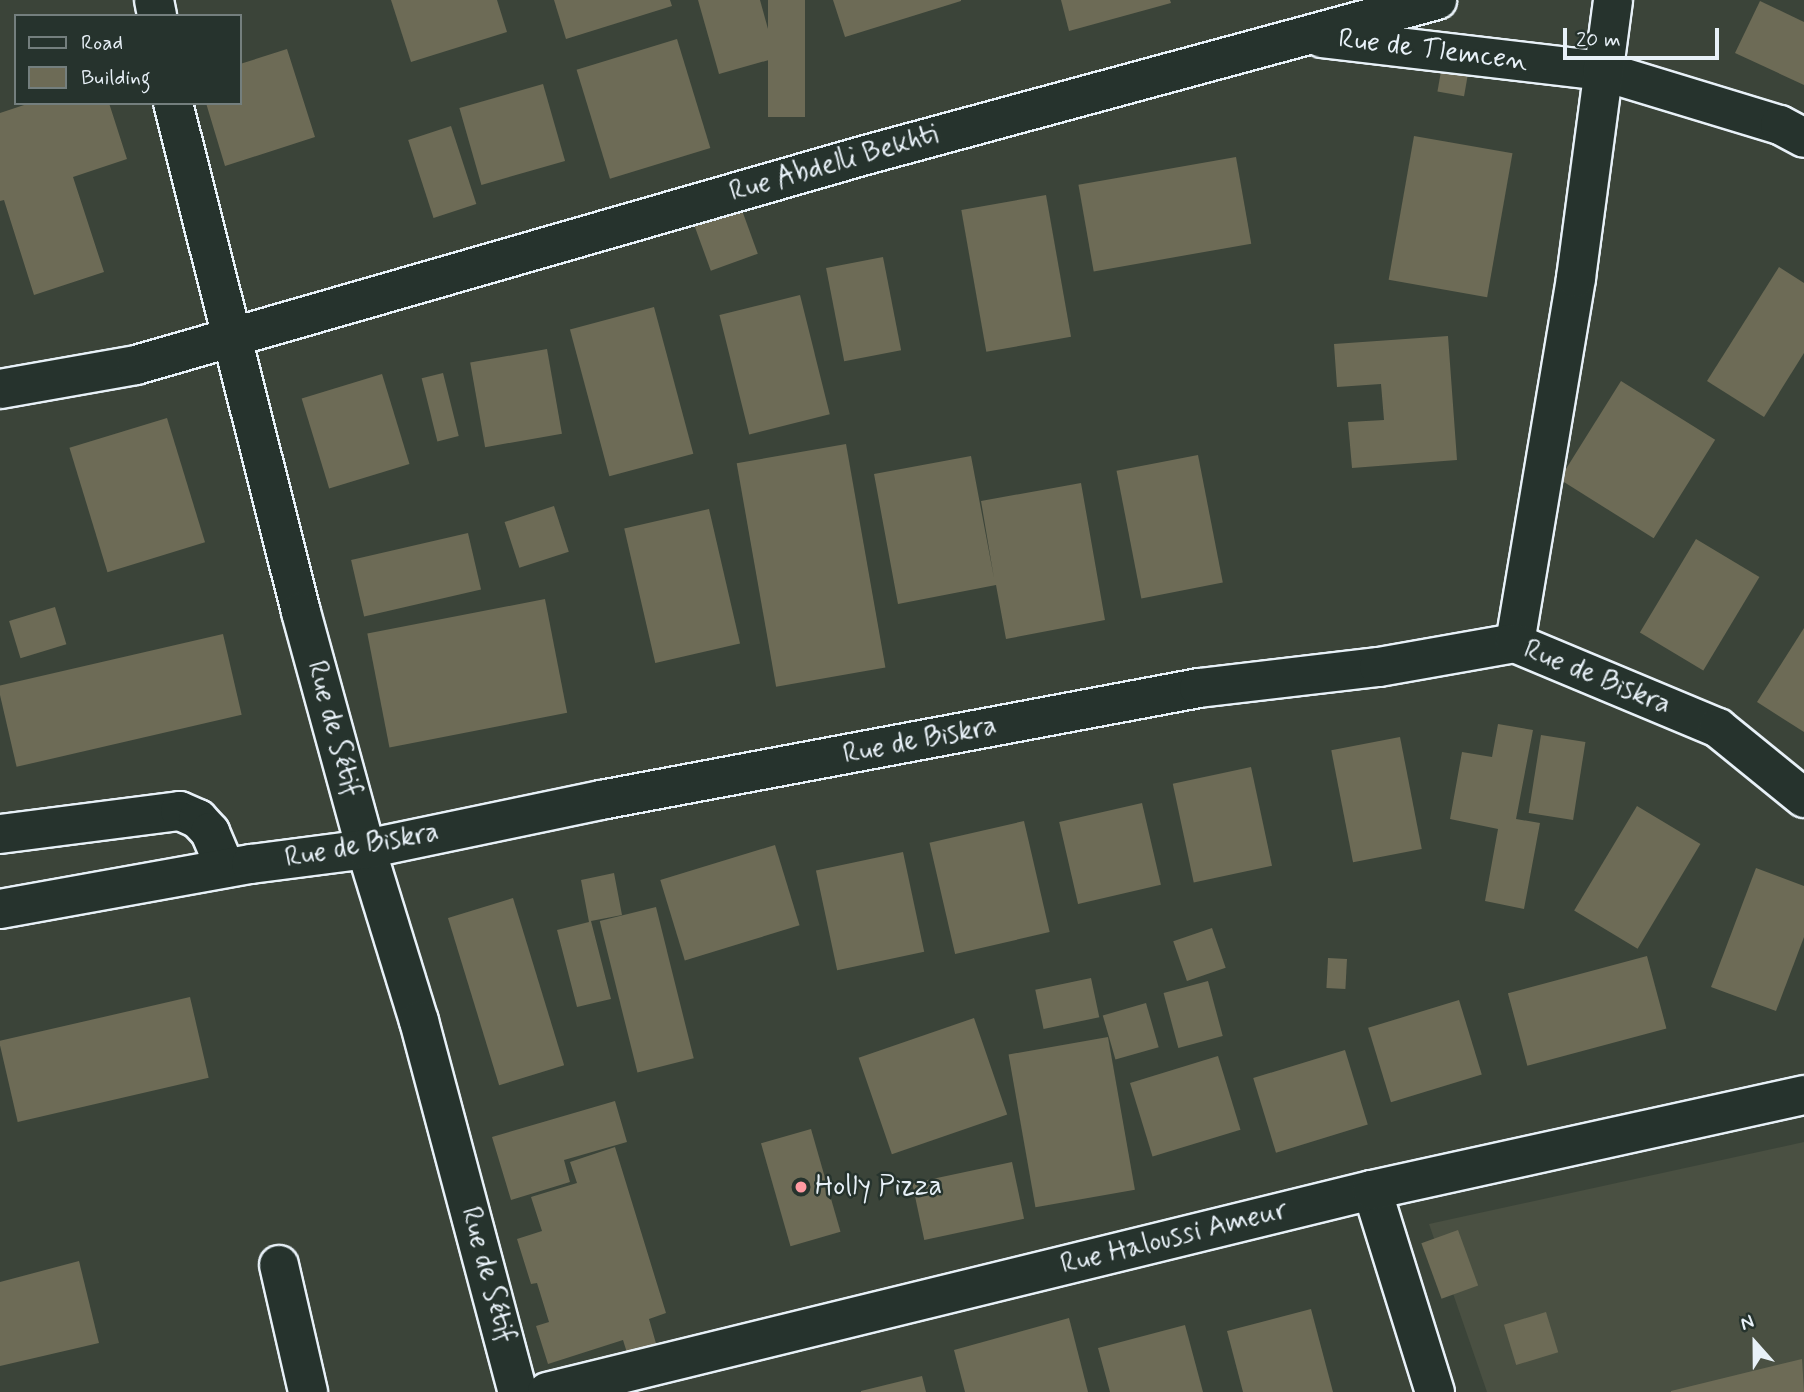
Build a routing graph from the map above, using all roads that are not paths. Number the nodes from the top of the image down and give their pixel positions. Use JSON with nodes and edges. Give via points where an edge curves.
{"nodes":[{"id":1,"x":1437,"y":0,"type":"edge"},
{"id":2,"x":1612,"y":0,"type":"edge"},
{"id":3,"x":1302,"y":36,"type":"junction"},
{"id":4,"x":1602,"y":71,"type":"junction"},
{"id":5,"x":174,"y":105,"type":"edge"},
{"id":6,"x":1804,"y":138,"type":"edge"},
{"id":7,"x":233,"y":335,"type":"junction"},
{"id":8,"x":0,"y":389,"type":"edge"},
{"id":9,"x":1515,"y":643,"type":"junction"},
{"id":10,"x":1804,"y":798,"type":"edge"},
{"id":11,"x":0,"y":834,"type":"edge"},
{"id":12,"x":366,"y":849,"type":"junction"},
{"id":13,"x":225,"y":868,"type":"junction"},
{"id":14,"x":0,"y":909,"type":"edge"},
{"id":15,"x":1804,"y":1096,"type":"edge"},
{"id":16,"x":1372,"y":1190,"type":"junction"},
{"id":17,"x":279,"y":1265,"type":"dead end"},
{"id":18,"x":308,"y":1392,"type":"edge"},
{"id":19,"x":518,"y":1392,"type":"edge"},
{"id":20,"x":547,"y":1392,"type":"edge"},
{"id":21,"x":1435,"y":1392,"type":"edge"}],
"edges":[{"from":1,"to":3,"type":"street","name":"Rue Abdelli Bekhti"},
{"from":2,"to":4,"type":"street"},
{"from":3,"to":4,"type":"street","name":"Rue de Tlemcen"},
{"from":3,"to":7,"type":"street","name":"Rue Abdelli Bekhti"},
{"from":4,"to":6,"type":"street","name":"Rue de Tlemcen","via":[[1780,125]]},
{"from":4,"to":9,"type":"street","via":[[1576,278]]},
{"from":5,"to":7,"type":"street","name":"Rue de Sétif"},
{"from":7,"to":8,"type":"street","name":"Rue Abdelli Bekhti","via":[[136,365]]},
{"from":7,"to":12,"type":"street","name":"Rue de Sétif","via":[[301,612]]},
{"from":9,"to":10,"type":"street","name":"Rue de Biskra","via":[[1718,728]]},
{"from":9,"to":12,"type":"street","name":"Rue de Biskra","via":[[1379,667],[1199,688],[601,800]]},
{"from":11,"to":13,"type":"street","via":[[180,811],[198,818],[210,832]]},
{"from":12,"to":13,"type":"street","name":"Rue de Biskra"},
{"from":12,"to":19,"type":"street","name":"Rue de Sétif","via":[[419,1021]]},
{"from":13,"to":14,"type":"street","name":"Rue de Biskra"},
{"from":15,"to":16,"type":"street","name":"Rue Haloussi Ameur"},
{"from":16,"to":20,"type":"street","name":"Rue Haloussi Ameur"},
{"from":16,"to":21,"type":"street"},
{"from":17,"to":18,"type":"street"}]}
